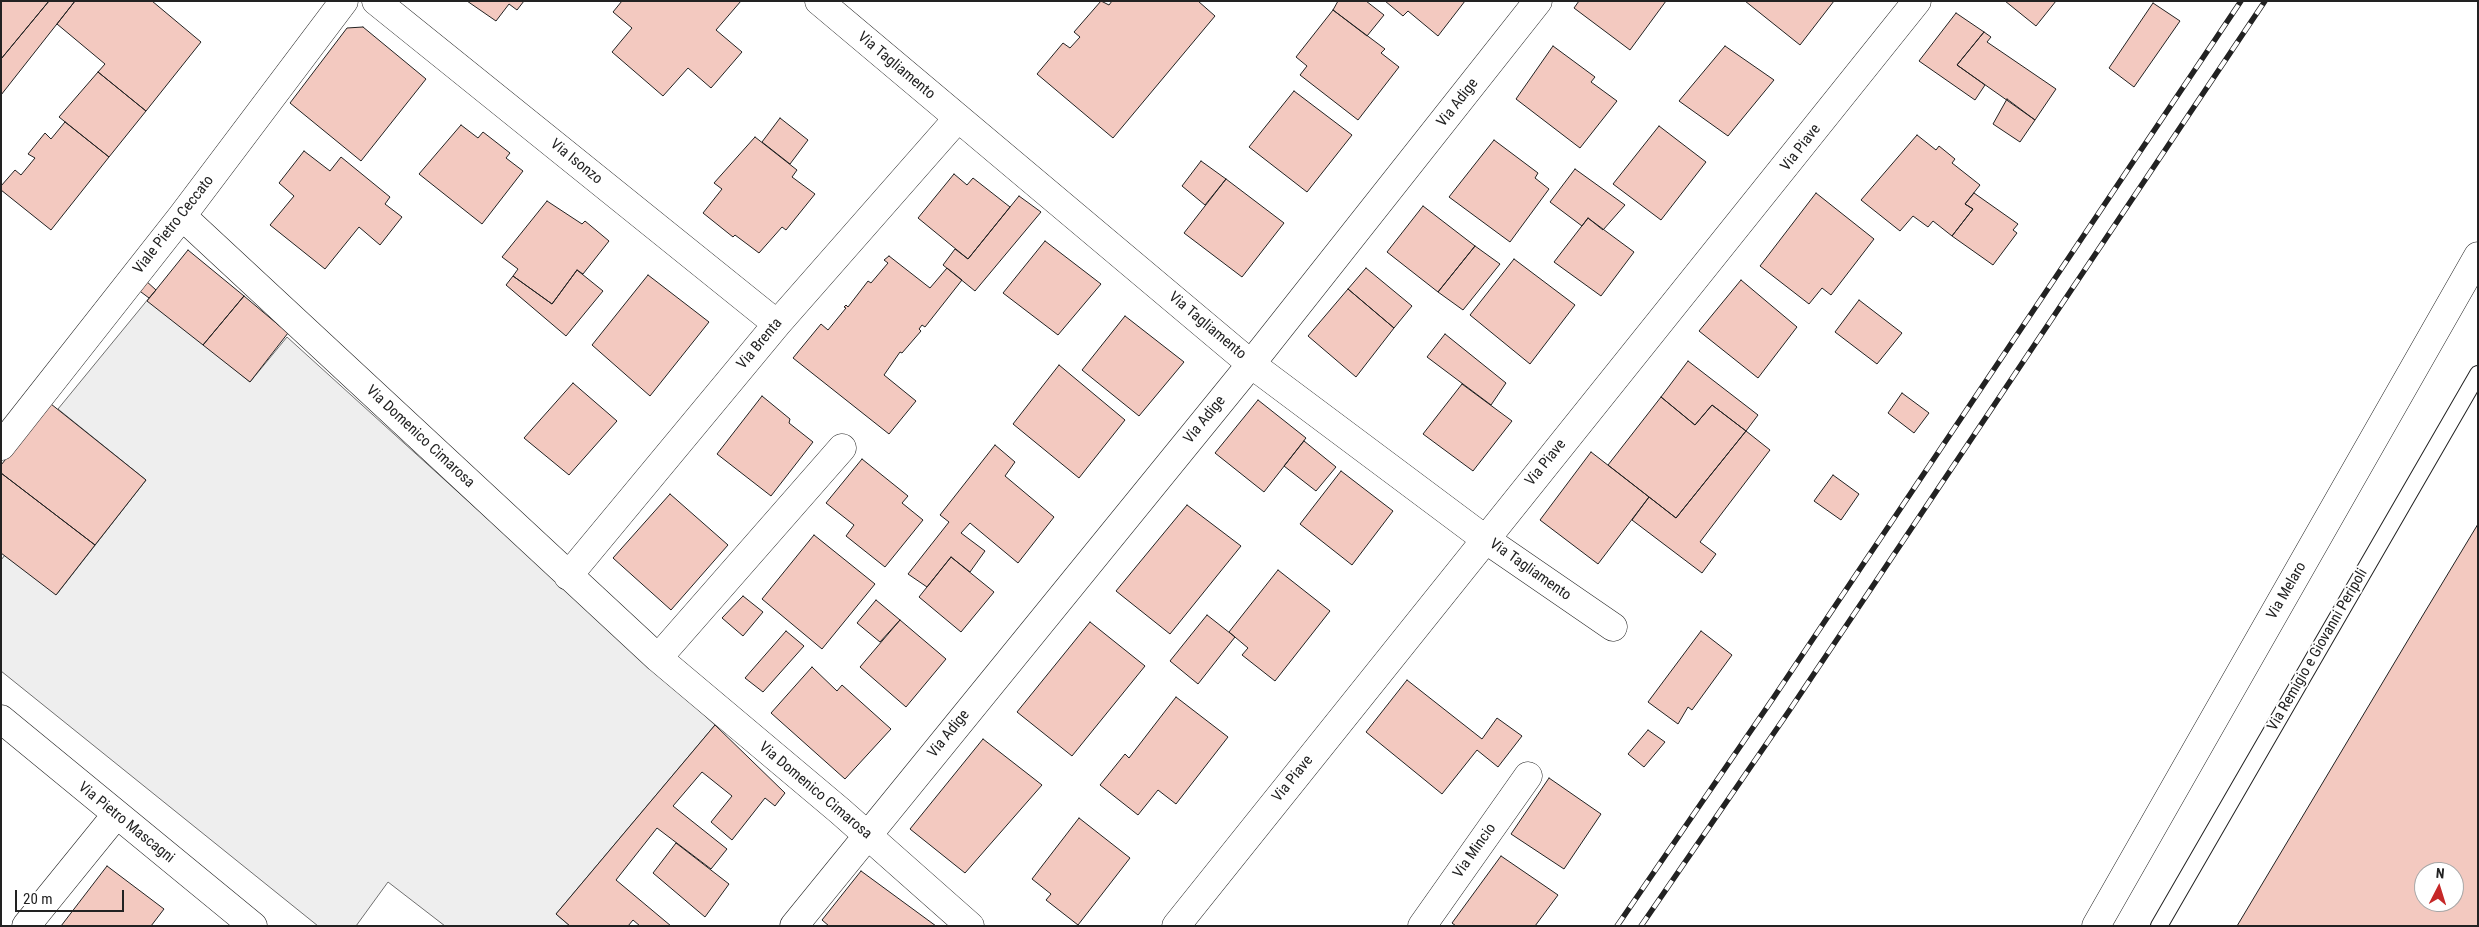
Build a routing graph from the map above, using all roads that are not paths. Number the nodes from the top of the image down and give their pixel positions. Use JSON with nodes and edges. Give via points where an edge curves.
{"nodes":[{"id":1,"x":344,"y":1,"type":"edge"},
{"id":2,"x":376,"y":1,"type":"edge"},
{"id":3,"x":819,"y":1,"type":"edge"},
{"id":4,"x":1538,"y":1,"type":"edge"},
{"id":5,"x":1917,"y":1,"type":"edge"},
{"id":6,"x":958,"y":118,"type":"junction"},
{"id":7,"x":182,"y":216,"type":"junction"},
{"id":8,"x":2478,"y":256,"type":"edge"},
{"id":9,"x":777,"y":324,"type":"junction"},
{"id":10,"x":1251,"y":364,"type":"junction"},
{"id":11,"x":2478,"y":374,"type":"edge"},
{"id":12,"x":1,"y":446,"type":"edge"},
{"id":13,"x":842,"y":448,"type":"dead end"},
{"id":14,"x":1485,"y":539,"type":"junction"},
{"id":15,"x":568,"y":576,"type":"junction"},
{"id":16,"x":1613,"y":628,"type":"dead end"},
{"id":17,"x":658,"y":658,"type":"junction"},
{"id":18,"x":1,"y":719,"type":"edge"},
{"id":19,"x":1528,"y":776,"type":"dead end"},
{"id":20,"x":116,"y":815,"type":"junction"},
{"id":21,"x":867,"y":834,"type":"junction"},
{"id":22,"x":26,"y":926,"type":"edge"},
{"id":23,"x":253,"y":926,"type":"edge"},
{"id":24,"x":794,"y":926,"type":"edge"},
{"id":25,"x":970,"y":926,"type":"edge"},
{"id":26,"x":1176,"y":926,"type":"edge"},
{"id":27,"x":1422,"y":926,"type":"edge"},
{"id":28,"x":2096,"y":926,"type":"edge"},
{"id":29,"x":2159,"y":926,"type":"edge"}],
"edges":[{"from":1,"to":7,"type":"street","name":"Viale Pietro Ceccato"},
{"from":2,"to":9,"type":"street","name":"Via Isonzo"},
{"from":3,"to":6,"type":"street","name":"Via Tagliamento"},
{"from":4,"to":10,"type":"street","name":"Via Adige"},
{"from":5,"to":14,"type":"street","name":"Via Piave"},
{"from":6,"to":9,"type":"street","name":"Via Brenta"},
{"from":6,"to":10,"type":"street","name":"Via Tagliamento"},
{"from":7,"to":12,"type":"street","name":"Viale Pietro Ceccato"},
{"from":7,"to":15,"type":"street","name":"Via Domenico Cimarosa"},
{"from":8,"to":28,"type":"street","name":"Via Melaro"},
{"from":9,"to":15,"type":"street","name":"Via Brenta"},
{"from":10,"to":14,"type":"street","name":"Via Tagliamento"},
{"from":10,"to":21,"type":"street","name":"Via Adige"},
{"from":11,"to":29,"type":"lane","name":"Via Remigio e Giovanni Peripoli"},
{"from":13,"to":17,"type":"street"},
{"from":14,"to":16,"type":"street","name":"Via Tagliamento"},
{"from":14,"to":26,"type":"street","name":"Via Piave"},
{"from":15,"to":17,"type":"street","name":"Via Domenico Cimarosa"},
{"from":17,"to":21,"type":"street","name":"Via Domenico Cimarosa"},
{"from":18,"to":20,"type":"street","name":"Via Pietro Mascagni"},
{"from":19,"to":27,"type":"street","name":"Via Mincio"},
{"from":20,"to":22,"type":"street"},
{"from":20,"to":23,"type":"street","name":"Via Pietro Mascagni"},
{"from":21,"to":24,"type":"street","name":"Via Adige"},
{"from":21,"to":25,"type":"street","name":"Via Domenico Cimarosa"}]}
